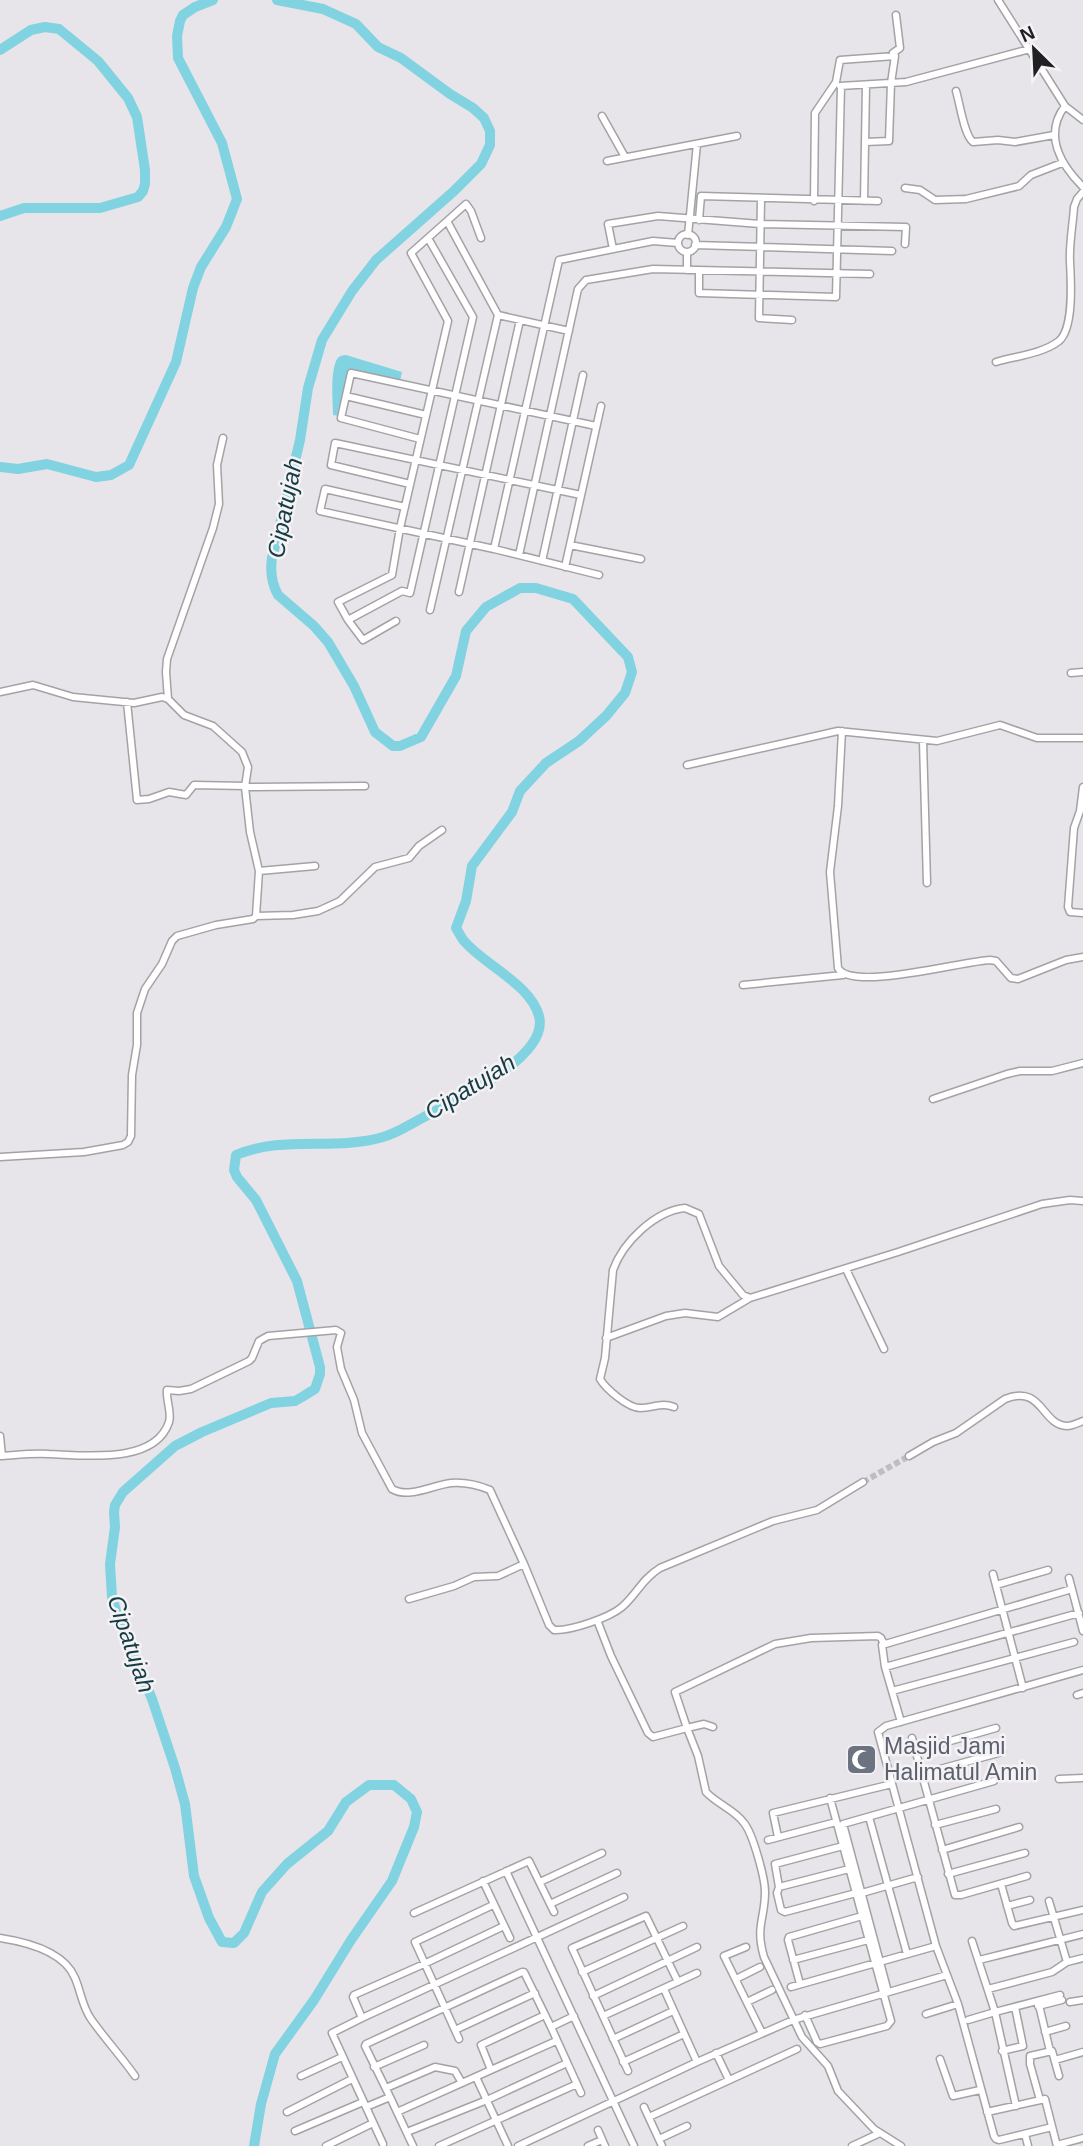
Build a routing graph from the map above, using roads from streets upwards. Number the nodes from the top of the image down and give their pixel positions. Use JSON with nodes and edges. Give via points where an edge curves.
{"nodes":[{"id":1,"x":998,"y":0,"type":"edge"},
{"id":2,"x":895,"y":15,"type":"dead end"},
{"id":3,"x":1030,"y":49,"type":"junction"},
{"id":4,"x":895,"y":56,"type":"junction"},
{"id":5,"x":891,"y":83,"type":"junction"},
{"id":6,"x":866,"y":85,"type":"junction"},
{"id":7,"x":837,"y":86,"type":"junction"},
{"id":8,"x":956,"y":91,"type":"dead end"},
{"id":9,"x":1065,"y":106,"type":"junction"},
{"id":10,"x":603,"y":116,"type":"dead end"},
{"id":11,"x":1083,"y":120,"type":"edge"},
{"id":12,"x":1054,"y":135,"type":"junction"},
{"id":13,"x":737,"y":136,"type":"dead end"},
{"id":14,"x":864,"y":142,"type":"junction"},
{"id":15,"x":697,"y":144,"type":"junction"},
{"id":16,"x":625,"y":158,"type":"junction"},
{"id":17,"x":607,"y":161,"type":"dead end"},
{"id":18,"x":1062,"y":163,"type":"junction"},
{"id":19,"x":1083,"y":187,"type":"edge"},
{"id":20,"x":905,"y":188,"type":"dead end"},
{"id":21,"x":1083,"y":192,"type":"edge"},
{"id":22,"x":761,"y":198,"type":"junction"},
{"id":23,"x":814,"y":201,"type":"junction"},
{"id":24,"x":838,"y":201,"type":"junction"},
{"id":25,"x":864,"y":201,"type":"junction"},
{"id":26,"x":878,"y":201,"type":"dead end"},
{"id":27,"x":689,"y":219,"type":"junction"},
{"id":28,"x":699,"y":220,"type":"junction"},
{"id":29,"x":447,"y":222,"type":"junction"},
{"id":30,"x":760,"y":224,"type":"junction"},
{"id":31,"x":838,"y":226,"type":"junction"},
{"id":32,"x":688,"y":235,"type":"junction"},
{"id":33,"x":428,"y":238,"type":"junction"},
{"id":34,"x":481,"y":238,"type":"dead end"},
{"id":35,"x":678,"y":243,"type":"junction"},
{"id":36,"x":905,"y":244,"type":"dead end"},
{"id":37,"x":695,"y":245,"type":"junction"},
{"id":38,"x":759,"y":246,"type":"junction"},
{"id":39,"x":613,"y":249,"type":"junction"},
{"id":40,"x":837,"y":250,"type":"junction"},
{"id":41,"x":892,"y":251,"type":"dead end"},
{"id":42,"x":687,"y":252,"type":"junction"},
{"id":43,"x":687,"y":271,"type":"junction"},
{"id":44,"x":699,"y":271,"type":"junction"},
{"id":45,"x":760,"y":271,"type":"junction"},
{"id":46,"x":836,"y":273,"type":"junction"},
{"id":47,"x":870,"y":274,"type":"dead end"},
{"id":48,"x":759,"y":295,"type":"junction"},
{"id":49,"x":498,"y":315,"type":"junction"},
{"id":50,"x":520,"y":320,"type":"junction"},
{"id":51,"x":792,"y":320,"type":"dead end"},
{"id":52,"x":545,"y":325,"type":"junction"},
{"id":53,"x":569,"y":331,"type":"junction"},
{"id":54,"x":996,"y":362,"type":"dead end"},
{"id":55,"x":583,"y":375,"type":"dead end"},
{"id":56,"x":431,"y":391,"type":"junction"},
{"id":57,"x":346,"y":396,"type":"junction"},
{"id":58,"x":455,"y":396,"type":"junction"},
{"id":59,"x":479,"y":401,"type":"junction"},
{"id":60,"x":501,"y":406,"type":"junction"},
{"id":61,"x":601,"y":406,"type":"dead end"},
{"id":62,"x":525,"y":411,"type":"junction"},
{"id":63,"x":426,"y":415,"type":"junction"},
{"id":64,"x":549,"y":416,"type":"junction"},
{"id":65,"x":573,"y":421,"type":"junction"},
{"id":66,"x":596,"y":426,"type":"junction"},
{"id":67,"x":223,"y":438,"type":"dead end"},
{"id":68,"x":420,"y":439,"type":"junction"},
{"id":69,"x":415,"y":461,"type":"junction"},
{"id":70,"x":439,"y":466,"type":"junction"},
{"id":71,"x":463,"y":470,"type":"junction"},
{"id":72,"x":486,"y":475,"type":"junction"},
{"id":73,"x":510,"y":480,"type":"junction"},
{"id":74,"x":410,"y":484,"type":"junction"},
{"id":75,"x":534,"y":484,"type":"junction"},
{"id":76,"x":558,"y":490,"type":"junction"},
{"id":77,"x":581,"y":495,"type":"junction"},
{"id":78,"x":405,"y":507,"type":"junction"},
{"id":79,"x":400,"y":528,"type":"junction"},
{"id":80,"x":424,"y":534,"type":"junction"},
{"id":81,"x":447,"y":539,"type":"junction"},
{"id":82,"x":470,"y":544,"type":"junction"},
{"id":83,"x":570,"y":545,"type":"junction"},
{"id":84,"x":494,"y":549,"type":"junction"},
{"id":85,"x":519,"y":555,"type":"junction"},
{"id":86,"x":641,"y":559,"type":"dead end"},
{"id":87,"x":541,"y":561,"type":"junction"},
{"id":88,"x":565,"y":567,"type":"junction"},
{"id":89,"x":599,"y":575,"type":"dead end"},
{"id":90,"x":459,"y":592,"type":"dead end"},
{"id":91,"x":430,"y":610,"type":"dead end"},
{"id":92,"x":348,"y":621,"type":"junction"},
{"id":93,"x":396,"y":621,"type":"dead end"},
{"id":94,"x":1083,"y":672,"type":"edge"},
{"id":95,"x":1071,"y":673,"type":"dead end"},
{"id":96,"x":0,"y":692,"type":"edge"},
{"id":97,"x":169,"y":699,"type":"junction"},
{"id":98,"x":127,"y":702,"type":"junction"},
{"id":99,"x":842,"y":731,"type":"junction"},
{"id":100,"x":1083,"y":738,"type":"edge"},
{"id":101,"x":923,"y":741,"type":"junction"},
{"id":102,"x":687,"y":765,"type":"dead end"},
{"id":103,"x":245,"y":786,"type":"junction"},
{"id":104,"x":365,"y":786,"type":"dead end"},
{"id":105,"x":1083,"y":787,"type":"edge"},
{"id":106,"x":442,"y":830,"type":"dead end"},
{"id":107,"x":315,"y":866,"type":"dead end"},
{"id":108,"x":259,"y":871,"type":"junction"},
{"id":109,"x":927,"y":883,"type":"dead end"},
{"id":110,"x":1083,"y":913,"type":"edge"},
{"id":111,"x":256,"y":916,"type":"junction"},
{"id":112,"x":1083,"y":957,"type":"edge"},
{"id":113,"x":844,"y":975,"type":"junction"},
{"id":114,"x":743,"y":985,"type":"dead end"},
{"id":115,"x":1083,"y":1063,"type":"edge"},
{"id":116,"x":933,"y":1099,"type":"dead end"},
{"id":117,"x":0,"y":1157,"type":"edge"},
{"id":118,"x":1083,"y":1201,"type":"edge"},
{"id":119,"x":846,"y":1269,"type":"junction"},
{"id":120,"x":750,"y":1298,"type":"junction"},
{"id":121,"x":606,"y":1338,"type":"junction"},
{"id":122,"x":884,"y":1349,"type":"dead end"},
{"id":123,"x":674,"y":1408,"type":"dead end"},
{"id":124,"x":1083,"y":1421,"type":"edge"},
{"id":125,"x":0,"y":1436,"type":"edge"},
{"id":126,"x":1,"y":1456,"type":"edge"},
{"id":127,"x":909,"y":1456,"type":"tunnel mouth"},
{"id":128,"x":863,"y":1482,"type":"tunnel mouth"},
{"id":129,"x":524,"y":1564,"type":"junction"},
{"id":130,"x":1048,"y":1570,"type":"dead end"},
{"id":131,"x":993,"y":1574,"type":"dead end"},
{"id":132,"x":1069,"y":1578,"type":"dead end"},
{"id":133,"x":996,"y":1585,"type":"junction"},
{"id":134,"x":1072,"y":1589,"type":"junction"},
{"id":135,"x":1079,"y":1599,"type":"edge"},
{"id":136,"x":409,"y":1600,"type":"dead end"},
{"id":137,"x":1002,"y":1609,"type":"junction"},
{"id":138,"x":1079,"y":1613,"type":"junction"},
{"id":139,"x":597,"y":1620,"type":"junction"},
{"id":140,"x":1083,"y":1628,"type":"edge"},
{"id":141,"x":1008,"y":1633,"type":"junction"},
{"id":142,"x":1074,"y":1642,"type":"dead end"},
{"id":143,"x":884,"y":1644,"type":"junction"},
{"id":144,"x":1015,"y":1658,"type":"junction"},
{"id":145,"x":885,"y":1667,"type":"junction"},
{"id":146,"x":1083,"y":1670,"type":"edge"},
{"id":147,"x":1023,"y":1688,"type":"junction"},
{"id":148,"x":892,"y":1692,"type":"junction"},
{"id":149,"x":901,"y":1721,"type":"junction"},
{"id":150,"x":713,"y":1727,"type":"dead end"},
{"id":151,"x":687,"y":1728,"type":"junction"},
{"id":152,"x":996,"y":1728,"type":"dead end"},
{"id":153,"x":912,"y":1738,"type":"dead end"},
{"id":154,"x":915,"y":1751,"type":"junction"},
{"id":155,"x":1002,"y":1752,"type":"dead end"},
{"id":156,"x":922,"y":1774,"type":"junction"},
{"id":157,"x":1083,"y":1778,"type":"edge"},
{"id":158,"x":1059,"y":1779,"type":"dead end"},
{"id":159,"x":994,"y":1781,"type":"dead end"},
{"id":160,"x":892,"y":1784,"type":"junction"},
{"id":161,"x":833,"y":1798,"type":"junction"},
{"id":162,"x":928,"y":1800,"type":"junction"},
{"id":163,"x":898,"y":1808,"type":"junction"},
{"id":164,"x":996,"y":1809,"type":"dead end"},
{"id":165,"x":869,"y":1817,"type":"junction"},
{"id":166,"x":836,"y":1822,"type":"junction"},
{"id":167,"x":935,"y":1825,"type":"junction"},
{"id":168,"x":1019,"y":1827,"type":"dead end"},
{"id":169,"x":778,"y":1836,"type":"junction"},
{"id":170,"x":768,"y":1840,"type":"dead end"},
{"id":171,"x":843,"y":1846,"type":"junction"},
{"id":172,"x":942,"y":1850,"type":"junction"},
{"id":173,"x":602,"y":1853,"type":"dead end"},
{"id":174,"x":1025,"y":1853,"type":"dead end"},
{"id":175,"x":849,"y":1869,"type":"junction"},
{"id":176,"x":506,"y":1871,"type":"junction"},
{"id":177,"x":617,"y":1873,"type":"dead end"},
{"id":178,"x":948,"y":1874,"type":"junction"},
{"id":179,"x":1027,"y":1876,"type":"dead end"},
{"id":180,"x":918,"y":1877,"type":"junction"},
{"id":181,"x":483,"y":1881,"type":"junction"},
{"id":182,"x":540,"y":1882,"type":"junction"},
{"id":183,"x":1001,"y":1884,"type":"junction"},
{"id":184,"x":888,"y":1886,"type":"junction"},
{"id":185,"x":779,"y":1887,"type":"junction"},
{"id":186,"x":859,"y":1893,"type":"junction"},
{"id":187,"x":624,"y":1897,"type":"dead end"},
{"id":188,"x":1030,"y":1900,"type":"dead end"},
{"id":189,"x":1049,"y":1901,"type":"dead end"},
{"id":190,"x":550,"y":1904,"type":"junction"},
{"id":191,"x":493,"y":1905,"type":"junction"},
{"id":192,"x":1007,"y":1906,"type":"junction"},
{"id":193,"x":1083,"y":1910,"type":"edge"},
{"id":194,"x":554,"y":1912,"type":"dead end"},
{"id":195,"x":414,"y":1913,"type":"dead end"},
{"id":196,"x":862,"y":1916,"type":"junction"},
{"id":197,"x":1053,"y":1917,"type":"junction"},
{"id":198,"x":504,"y":1926,"type":"junction"},
{"id":199,"x":683,"y":1926,"type":"dead end"},
{"id":200,"x":1083,"y":1934,"type":"edge"},
{"id":201,"x":537,"y":1937,"type":"junction"},
{"id":202,"x":658,"y":1937,"type":"junction"},
{"id":203,"x":0,"y":1938,"type":"edge"},
{"id":204,"x":510,"y":1938,"type":"dead end"},
{"id":205,"x":1060,"y":1939,"type":"junction"},
{"id":206,"x":868,"y":1940,"type":"junction"},
{"id":207,"x":972,"y":1941,"type":"dead end"},
{"id":208,"x":936,"y":1946,"type":"junction"},
{"id":209,"x":697,"y":1947,"type":"dead end"},
{"id":210,"x":746,"y":1947,"type":"dead end"},
{"id":211,"x":907,"y":1954,"type":"junction"},
{"id":212,"x":1083,"y":1958,"type":"edge"},
{"id":213,"x":668,"y":1960,"type":"junction"},
{"id":214,"x":979,"y":1960,"type":"junction"},
{"id":215,"x":793,"y":1961,"type":"junction"},
{"id":216,"x":1067,"y":1962,"type":"junction"},
{"id":217,"x":520,"y":1963,"type":"dead end"},
{"id":218,"x":877,"y":1963,"type":"junction"},
{"id":219,"x":424,"y":1964,"type":"junction"},
{"id":220,"x":760,"y":1967,"type":"dead end"},
{"id":221,"x":524,"y":1972,"type":"junction"},
{"id":222,"x":582,"y":1972,"type":"junction"},
{"id":223,"x":696,"y":1973,"type":"dead end"},
{"id":224,"x":947,"y":1976,"type":"junction"},
{"id":225,"x":736,"y":1979,"type":"junction"},
{"id":226,"x":678,"y":1982,"type":"junction"},
{"id":227,"x":800,"y":1984,"type":"junction"},
{"id":228,"x":434,"y":1986,"type":"junction"},
{"id":229,"x":791,"y":1987,"type":"dead end"},
{"id":230,"x":664,"y":1989,"type":"junction"},
{"id":231,"x":988,"y":1989,"type":"junction"},
{"id":232,"x":772,"y":1990,"type":"dead end"},
{"id":233,"x":535,"y":1993,"type":"junction"},
{"id":234,"x":886,"y":1993,"type":"junction"},
{"id":235,"x":593,"y":1996,"type":"junction"},
{"id":236,"x":1061,"y":1997,"type":"dead end"},
{"id":237,"x":1083,"y":2000,"type":"edge"},
{"id":238,"x":747,"y":2002,"type":"junction"},
{"id":239,"x":1070,"y":2002,"type":"dead end"},
{"id":240,"x":1038,"y":2003,"type":"junction"},
{"id":241,"x":958,"y":2004,"type":"junction"},
{"id":242,"x":1015,"y":2007,"type":"junction"},
{"id":243,"x":444,"y":2008,"type":"junction"},
{"id":244,"x":673,"y":2011,"type":"junction"},
{"id":245,"x":995,"y":2012,"type":"junction"},
{"id":246,"x":926,"y":2014,"type":"dead end"},
{"id":247,"x":545,"y":2015,"type":"junction"},
{"id":248,"x":805,"y":2015,"type":"junction"},
{"id":249,"x":574,"y":2016,"type":"junction"},
{"id":250,"x":603,"y":2016,"type":"junction"},
{"id":251,"x":362,"y":2018,"type":"junction"},
{"id":252,"x":793,"y":2020,"type":"junction"},
{"id":253,"x":968,"y":2020,"type":"dead end"},
{"id":254,"x":1066,"y":2026,"type":"dead end"},
{"id":255,"x":551,"y":2027,"type":"junction"},
{"id":256,"x":455,"y":2030,"type":"junction"},
{"id":257,"x":1045,"y":2032,"type":"junction"},
{"id":258,"x":762,"y":2033,"type":"junction"},
{"id":259,"x":684,"y":2034,"type":"junction"},
{"id":260,"x":361,"y":2038,"type":"dead end"},
{"id":261,"x":460,"y":2039,"type":"dead end"},
{"id":262,"x":613,"y":2039,"type":"junction"},
{"id":263,"x":556,"y":2040,"type":"junction"},
{"id":264,"x":424,"y":2045,"type":"dead end"},
{"id":265,"x":365,"y":2046,"type":"junction"},
{"id":266,"x":1023,"y":2046,"type":"junction"},
{"id":267,"x":796,"y":2049,"type":"dead end"},
{"id":268,"x":1002,"y":2051,"type":"junction"},
{"id":269,"x":1050,"y":2051,"type":"junction"},
{"id":270,"x":1083,"y":2052,"type":"edge"},
{"id":271,"x":716,"y":2053,"type":"junction"},
{"id":272,"x":342,"y":2057,"type":"junction"},
{"id":273,"x":940,"y":2059,"type":"dead end"},
{"id":274,"x":1029,"y":2059,"type":"junction"},
{"id":275,"x":1055,"y":2060,"type":"junction"},
{"id":276,"x":623,"y":2062,"type":"junction"},
{"id":277,"x":697,"y":2062,"type":"junction"},
{"id":278,"x":567,"y":2063,"type":"junction"},
{"id":279,"x":374,"y":2067,"type":"junction"},
{"id":280,"x":491,"y":2070,"type":"junction"},
{"id":281,"x":628,"y":2071,"type":"dead end"},
{"id":282,"x":135,"y":2076,"type":"dead end"},
{"id":283,"x":301,"y":2076,"type":"dead end"},
{"id":284,"x":1059,"y":2076,"type":"dead end"},
{"id":285,"x":476,"y":2077,"type":"junction"},
{"id":286,"x":352,"y":2079,"type":"junction"},
{"id":287,"x":729,"y":2080,"type":"junction"},
{"id":288,"x":462,"y":2084,"type":"junction"},
{"id":289,"x":577,"y":2084,"type":"junction"},
{"id":290,"x":386,"y":2088,"type":"junction"},
{"id":291,"x":980,"y":2090,"type":"junction"},
{"id":292,"x":581,"y":2093,"type":"dead end"},
{"id":293,"x":390,"y":2097,"type":"junction"},
{"id":294,"x":487,"y":2100,"type":"junction"},
{"id":295,"x":1040,"y":2100,"type":"junction"},
{"id":296,"x":614,"y":2102,"type":"junction"},
{"id":297,"x":365,"y":2105,"type":"junction"},
{"id":298,"x":1016,"y":2106,"type":"junction"},
{"id":299,"x":644,"y":2107,"type":"dead end"},
{"id":300,"x":287,"y":2112,"type":"dead end"},
{"id":301,"x":397,"y":2112,"type":"junction"},
{"id":302,"x":987,"y":2112,"type":"junction"},
{"id":303,"x":649,"y":2117,"type":"junction"},
{"id":304,"x":496,"y":2121,"type":"junction"},
{"id":305,"x":373,"y":2123,"type":"junction"},
{"id":306,"x":687,"y":2126,"type":"dead end"},
{"id":307,"x":1052,"y":2127,"type":"junction"},
{"id":308,"x":598,"y":2130,"type":"dead end"},
{"id":309,"x":295,"y":2131,"type":"dead end"},
{"id":310,"x":407,"y":2132,"type":"junction"},
{"id":311,"x":880,"y":2133,"type":"junction"},
{"id":312,"x":1025,"y":2134,"type":"junction"},
{"id":313,"x":1083,"y":2138,"type":"edge"},
{"id":314,"x":604,"y":2143,"type":"edge"},
{"id":315,"x":661,"y":2143,"type":"edge"},
{"id":316,"x":382,"y":2145,"type":"edge"},
{"id":317,"x":326,"y":2146,"type":"edge"},
{"id":318,"x":413,"y":2146,"type":"edge"},
{"id":319,"x":439,"y":2146,"type":"edge"},
{"id":320,"x":508,"y":2146,"type":"edge"},
{"id":321,"x":518,"y":2146,"type":"edge"},
{"id":322,"x":588,"y":2146,"type":"edge"},
{"id":323,"x":634,"y":2146,"type":"edge"},
{"id":324,"x":852,"y":2146,"type":"edge"},
{"id":325,"x":901,"y":2146,"type":"edge"},
{"id":326,"x":1028,"y":2146,"type":"edge"},
{"id":327,"x":1057,"y":2146,"type":"edge"}],
"edges":[{"from":1,"to":3,"type":"street"},
{"from":2,"to":4,"type":"street","via":[[900,48]]},
{"from":3,"to":5,"type":"street"},
{"from":3,"to":9,"type":"street"},
{"from":4,"to":5,"type":"street"},
{"from":4,"to":7,"type":"street","via":[[840,60]]},
{"from":5,"to":6,"type":"street"},
{"from":5,"to":14,"type":"street","via":[[889,141]]},
{"from":6,"to":7,"type":"street"},
{"from":6,"to":14,"type":"street"},
{"from":7,"to":23,"type":"street","via":[[815,113]]},
{"from":7,"to":24,"type":"street"},
{"from":8,"to":12,"type":"street","via":[[973,142],[1015,142]]},
{"from":9,"to":11,"type":"street"},
{"from":9,"to":12,"type":"street"},
{"from":10,"to":16,"type":"street"},
{"from":12,"to":18,"type":"street"},
{"from":13,"to":15,"type":"street"},
{"from":14,"to":25,"type":"street"},
{"from":15,"to":16,"type":"street"},
{"from":15,"to":27,"type":"street"},
{"from":16,"to":17,"type":"street"},
{"from":18,"to":19,"type":"street"},
{"from":18,"to":20,"type":"street","via":[[1031,175],[1019,186],[966,199],[935,200],[920,190]]},
{"from":21,"to":54,"type":"street","via":[[1074,207],[1066,332],[1043,349]]},
{"from":22,"to":23,"type":"street"},
{"from":22,"to":28,"type":"street","via":[[701,197]]},
{"from":22,"to":30,"type":"street"},
{"from":23,"to":24,"type":"street"},
{"from":24,"to":25,"type":"street"},
{"from":24,"to":31,"type":"street"},
{"from":25,"to":26,"type":"street"},
{"from":27,"to":28,"type":"street"},
{"from":27,"to":32,"type":"street"},
{"from":27,"to":39,"type":"street","via":[[657,216],[608,224]]},
{"from":28,"to":30,"type":"street"},
{"from":29,"to":33,"type":"street"},
{"from":29,"to":34,"type":"street","via":[[466,204]]},
{"from":29,"to":49,"type":"street"},
{"from":30,"to":31,"type":"street"},
{"from":30,"to":38,"type":"street"},
{"from":31,"to":36,"type":"street","via":[[906,227]]},
{"from":31,"to":40,"type":"street"},
{"from":32,"to":35,"type":"street"},
{"from":32,"to":37,"type":"street"},
{"from":33,"to":56,"type":"street","via":[[411,253],[448,321]]},
{"from":33,"to":58,"type":"street","via":[[472,317]]},
{"from":35,"to":39,"type":"street","via":[[653,241]]},
{"from":35,"to":42,"type":"street"},
{"from":37,"to":38,"type":"street"},
{"from":37,"to":42,"type":"street"},
{"from":38,"to":40,"type":"street"},
{"from":38,"to":45,"type":"street"},
{"from":39,"to":52,"type":"street","via":[[559,260]]},
{"from":40,"to":41,"type":"street"},
{"from":40,"to":46,"type":"street"},
{"from":42,"to":43,"type":"street"},
{"from":43,"to":44,"type":"street"},
{"from":43,"to":53,"type":"street","via":[[653,269],[586,280],[578,289]]},
{"from":44,"to":45,"type":"street"},
{"from":44,"to":48,"type":"street","via":[[699,293]]},
{"from":45,"to":46,"type":"street"},
{"from":45,"to":48,"type":"street"},
{"from":46,"to":47,"type":"street"},
{"from":46,"to":48,"type":"street","via":[[836,297]]},
{"from":48,"to":51,"type":"street","via":[[759,318]]},
{"from":49,"to":50,"type":"street"},
{"from":49,"to":59,"type":"street"},
{"from":50,"to":52,"type":"street"},
{"from":50,"to":60,"type":"street"},
{"from":52,"to":53,"type":"street"},
{"from":52,"to":62,"type":"street"},
{"from":53,"to":64,"type":"street"},
{"from":55,"to":65,"type":"street"},
{"from":56,"to":57,"type":"street","via":[[351,373]]},
{"from":56,"to":58,"type":"street"},
{"from":56,"to":63,"type":"street"},
{"from":57,"to":63,"type":"street"},
{"from":57,"to":68,"type":"street","via":[[341,418]]},
{"from":58,"to":59,"type":"street"},
{"from":58,"to":70,"type":"street"},
{"from":59,"to":60,"type":"street"},
{"from":59,"to":71,"type":"street"},
{"from":60,"to":62,"type":"street"},
{"from":60,"to":72,"type":"street"},
{"from":61,"to":66,"type":"street"},
{"from":62,"to":64,"type":"street"},
{"from":62,"to":73,"type":"street"},
{"from":63,"to":68,"type":"street"},
{"from":64,"to":65,"type":"street"},
{"from":64,"to":75,"type":"street"},
{"from":65,"to":66,"type":"street"},
{"from":65,"to":76,"type":"street"},
{"from":66,"to":77,"type":"street"},
{"from":67,"to":97,"type":"street","via":[[213,528],[167,659]]},
{"from":68,"to":69,"type":"street"},
{"from":69,"to":70,"type":"street"},
{"from":69,"to":74,"type":"street"},
{"from":69,"to":74,"type":"street","via":[[335,443],[331,465]]},
{"from":70,"to":71,"type":"street"},
{"from":70,"to":80,"type":"street"},
{"from":71,"to":72,"type":"street"},
{"from":71,"to":81,"type":"street"},
{"from":72,"to":73,"type":"street"},
{"from":72,"to":82,"type":"street"},
{"from":73,"to":75,"type":"street"},
{"from":73,"to":84,"type":"street"},
{"from":74,"to":78,"type":"street"},
{"from":75,"to":76,"type":"street"},
{"from":75,"to":85,"type":"street"},
{"from":76,"to":77,"type":"street"},
{"from":76,"to":87,"type":"street"},
{"from":77,"to":83,"type":"street"},
{"from":78,"to":79,"type":"street"},
{"from":78,"to":79,"type":"street","via":[[325,489],[322,500],[320,511]]},
{"from":79,"to":80,"type":"street"},
{"from":79,"to":92,"type":"street","via":[[392,575],[338,602]]},
{"from":80,"to":81,"type":"street"},
{"from":80,"to":92,"type":"street","via":[[410,593],[402,591]]},
{"from":81,"to":82,"type":"street"},
{"from":81,"to":91,"type":"street"},
{"from":82,"to":84,"type":"street"},
{"from":82,"to":90,"type":"street"},
{"from":83,"to":86,"type":"street"},
{"from":83,"to":88,"type":"street"},
{"from":84,"to":85,"type":"street"},
{"from":85,"to":87,"type":"street"},
{"from":87,"to":88,"type":"street"},
{"from":88,"to":89,"type":"street"},
{"from":92,"to":93,"type":"street","via":[[363,640]]},
{"from":94,"to":95,"type":"street"},
{"from":96,"to":98,"type":"street","via":[[33,685],[73,697]]},
{"from":97,"to":98,"type":"street"},
{"from":97,"to":103,"type":"street","via":[[184,715],[213,726],[242,752],[247,767]]},
{"from":98,"to":103,"type":"street","via":[[138,800],[169,792],[187,795],[194,785]]},
{"from":99,"to":101,"type":"street"},
{"from":99,"to":102,"type":"street"},
{"from":99,"to":113,"type":"street","via":[[830,872],[838,968]]},
{"from":100,"to":101,"type":"street","via":[[1037,738],[1000,725]]},
{"from":101,"to":109,"type":"street"},
{"from":103,"to":104,"type":"street"},
{"from":103,"to":108,"type":"street"},
{"from":105,"to":110,"type":"street","via":[[1074,828],[1068,907],[1070,912]]},
{"from":106,"to":111,"type":"street","via":[[409,858],[375,867],[340,901],[318,911]]},
{"from":107,"to":108,"type":"street"},
{"from":108,"to":111,"type":"street"},
{"from":111,"to":117,"type":"street","via":[[177,936],[145,989],[137,1013],[128,1142],[85,1152]]},
{"from":112,"to":113,"type":"street","via":[[1018,978],[1011,978],[990,960],[921,972]]},
{"from":113,"to":114,"type":"street"},
{"from":115,"to":116,"type":"street","via":[[1007,1074]]},
{"from":118,"to":119,"type":"street","via":[[1042,1204]]},
{"from":119,"to":120,"type":"street"},
{"from":119,"to":122,"type":"street"},
{"from":120,"to":121,"type":"street","via":[[718,1317],[666,1316]]},
{"from":120,"to":121,"type":"street","via":[[719,1266],[699,1214],[679,1208],[640,1230],[617,1259]]},
{"from":121,"to":123,"type":"street","via":[[601,1382],[632,1406],[667,1404]]},
{"from":124,"to":127,"type":"street","via":[[1063,1425],[1033,1399],[1013,1396],[956,1433]]},
{"from":125,"to":126,"type":"street"},
{"from":126,"to":129,"type":"street","via":[[108,1457],[127,1453],[161,1436],[170,1420],[167,1390],[200,1386],[251,1360],[261,1339],[332,1330],[341,1332],[338,1359],[362,1433],[392,1489],[402,1493],[452,1483],[489,1490]]},
{"from":128,"to":139,"type":"street","via":[[817,1510],[773,1521],[660,1568],[622,1607]]},
{"from":129,"to":136,"type":"street","via":[[498,1576],[474,1577]]},
{"from":129,"to":139,"type":"street","via":[[551,1628],[560,1630]]},
{"from":130,"to":133,"type":"street"},
{"from":131,"to":133,"type":"street"},
{"from":132,"to":134,"type":"street"},
{"from":133,"to":137,"type":"street"},
{"from":134,"to":135,"type":"street"},
{"from":134,"to":137,"type":"street"},
{"from":135,"to":138,"type":"street"},
{"from":137,"to":141,"type":"street"},
{"from":137,"to":143,"type":"street"},
{"from":138,"to":140,"type":"street"},
{"from":138,"to":141,"type":"street"},
{"from":139,"to":151,"type":"street","via":[[648,1733],[653,1737]]},
{"from":141,"to":144,"type":"street"},
{"from":141,"to":145,"type":"street"},
{"from":142,"to":144,"type":"street"},
{"from":143,"to":145,"type":"street"},
{"from":143,"to":151,"type":"street","via":[[878,1636],[775,1644],[675,1692]]},
{"from":144,"to":147,"type":"street"},
{"from":144,"to":148,"type":"street"},
{"from":145,"to":148,"type":"street"},
{"from":146,"to":147,"type":"street"},
{"from":147,"to":149,"type":"street"},
{"from":148,"to":149,"type":"street"},
{"from":149,"to":160,"type":"street","via":[[878,1732]]},
{"from":150,"to":151,"type":"street"},
{"from":151,"to":252,"type":"street","via":[[706,1792],[748,1830],[765,1889],[759,1939]]},
{"from":152,"to":154,"type":"street"},
{"from":153,"to":154,"type":"street"},
{"from":154,"to":156,"type":"street"},
{"from":155,"to":156,"type":"street"},
{"from":156,"to":162,"type":"street"},
{"from":157,"to":158,"type":"street"},
{"from":159,"to":162,"type":"street"},
{"from":160,"to":161,"type":"street"},
{"from":160,"to":163,"type":"street"},
{"from":161,"to":166,"type":"street"},
{"from":161,"to":169,"type":"street","via":[[773,1813]]},
{"from":162,"to":163,"type":"street"},
{"from":162,"to":167,"type":"street"},
{"from":163,"to":165,"type":"street"},
{"from":163,"to":180,"type":"street"},
{"from":164,"to":167,"type":"street"},
{"from":165,"to":184,"type":"street"},
{"from":165,"to":186,"type":"street","via":[[843,1824]]},
{"from":166,"to":169,"type":"street"},
{"from":166,"to":171,"type":"street"},
{"from":167,"to":172,"type":"street"},
{"from":168,"to":172,"type":"street"},
{"from":169,"to":170,"type":"street"},
{"from":171,"to":175,"type":"street"},
{"from":171,"to":185,"type":"street","via":[[776,1864]]},
{"from":172,"to":178,"type":"street"},
{"from":173,"to":182,"type":"street"},
{"from":174,"to":178,"type":"street"},
{"from":175,"to":185,"type":"street"},
{"from":175,"to":186,"type":"street"},
{"from":176,"to":181,"type":"street"},
{"from":176,"to":182,"type":"street","via":[[529,1861]]},
{"from":176,"to":201,"type":"street"},
{"from":177,"to":190,"type":"street"},
{"from":178,"to":183,"type":"street","via":[[958,1896]]},
{"from":179,"to":183,"type":"street"},
{"from":180,"to":184,"type":"street"},
{"from":180,"to":208,"type":"street"},
{"from":181,"to":191,"type":"street"},
{"from":181,"to":195,"type":"street"},
{"from":182,"to":190,"type":"street"},
{"from":183,"to":192,"type":"street"},
{"from":184,"to":186,"type":"street"},
{"from":184,"to":211,"type":"street"},
{"from":185,"to":186,"type":"street","via":[[783,1912]]},
{"from":186,"to":196,"type":"street"},
{"from":186,"to":218,"type":"street"},
{"from":187,"to":201,"type":"street"},
{"from":188,"to":192,"type":"street"},
{"from":189,"to":197,"type":"street"},
{"from":190,"to":194,"type":"street"},
{"from":191,"to":198,"type":"street"},
{"from":191,"to":219,"type":"street","via":[[416,1941]]},
{"from":192,"to":197,"type":"street","via":[[1014,1926]]},
{"from":193,"to":197,"type":"street"},
{"from":196,"to":206,"type":"street"},
{"from":196,"to":215,"type":"street","via":[[792,1935],[788,1940]]},
{"from":197,"to":205,"type":"street"},
{"from":198,"to":204,"type":"street"},
{"from":198,"to":219,"type":"street"},
{"from":199,"to":202,"type":"street"},
{"from":200,"to":205,"type":"street"},
{"from":201,"to":228,"type":"street"},
{"from":201,"to":249,"type":"street"},
{"from":202,"to":213,"type":"street"},
{"from":202,"to":222,"type":"street"},
{"from":202,"to":222,"type":"street","via":[[645,1916],[575,1947],[572,1950]]},
{"from":203,"to":282,"type":"street","via":[[41,1948],[68,1968],[89,2016]]},
{"from":205,"to":214,"type":"street"},
{"from":205,"to":216,"type":"street"},
{"from":206,"to":215,"type":"street"},
{"from":206,"to":218,"type":"street"},
{"from":207,"to":214,"type":"street"},
{"from":208,"to":211,"type":"street"},
{"from":208,"to":224,"type":"street"},
{"from":209,"to":213,"type":"street"},
{"from":210,"to":225,"type":"street","via":[[724,1956]]},
{"from":211,"to":218,"type":"street"},
{"from":212,"to":216,"type":"street"},
{"from":213,"to":226,"type":"street"},
{"from":213,"to":235,"type":"street"},
{"from":214,"to":231,"type":"street"},
{"from":215,"to":227,"type":"street"},
{"from":216,"to":231,"type":"street","via":[[1052,1972]]},
{"from":217,"to":221,"type":"street"},
{"from":218,"to":227,"type":"street"},
{"from":218,"to":234,"type":"street"},
{"from":219,"to":228,"type":"street"},
{"from":219,"to":251,"type":"street","via":[[354,1995]]},
{"from":220,"to":225,"type":"street"},
{"from":221,"to":233,"type":"street"},
{"from":221,"to":243,"type":"street"},
{"from":222,"to":235,"type":"street"},
{"from":223,"to":226,"type":"street"},
{"from":224,"to":234,"type":"street"},
{"from":224,"to":241,"type":"street"},
{"from":225,"to":238,"type":"street"},
{"from":226,"to":230,"type":"street"},
{"from":227,"to":229,"type":"street"},
{"from":228,"to":243,"type":"street"},
{"from":228,"to":251,"type":"street"},
{"from":230,"to":244,"type":"street"},
{"from":230,"to":250,"type":"street"},
{"from":231,"to":245,"type":"street"},
{"from":232,"to":238,"type":"street"},
{"from":233,"to":247,"type":"street"},
{"from":233,"to":256,"type":"street"},
{"from":234,"to":248,"type":"street"},
{"from":234,"to":248,"type":"street","via":[[891,2021],[887,2026],[820,2044]]},
{"from":235,"to":250,"type":"street"},
{"from":236,"to":240,"type":"street"},
{"from":237,"to":239,"type":"street"},
{"from":238,"to":258,"type":"street"},
{"from":240,"to":242,"type":"street"},
{"from":240,"to":257,"type":"street"},
{"from":241,"to":246,"type":"street"},
{"from":241,"to":291,"type":"street"},
{"from":242,"to":245,"type":"street"},
{"from":242,"to":266,"type":"street"},
{"from":243,"to":256,"type":"street"},
{"from":243,"to":265,"type":"street"},
{"from":244,"to":259,"type":"street"},
{"from":244,"to":262,"type":"street"},
{"from":245,"to":253,"type":"street"},
{"from":245,"to":268,"type":"street"},
{"from":247,"to":255,"type":"street"},
{"from":247,"to":280,"type":"street","via":[[481,2045]]},
{"from":248,"to":252,"type":"street"},
{"from":249,"to":255,"type":"street"},
{"from":249,"to":296,"type":"street"},
{"from":250,"to":262,"type":"street"},
{"from":251,"to":272,"type":"street","via":[[332,2032]]},
{"from":252,"to":258,"type":"street"},
{"from":252,"to":311,"type":"street","via":[[828,2066],[838,2091]]},
{"from":254,"to":257,"type":"street"},
{"from":255,"to":263,"type":"street"},
{"from":256,"to":261,"type":"street"},
{"from":257,"to":269,"type":"street"},
{"from":258,"to":271,"type":"street"},
{"from":259,"to":276,"type":"street"},
{"from":259,"to":277,"type":"street"},
{"from":260,"to":265,"type":"street"},
{"from":262,"to":276,"type":"street"},
{"from":263,"to":278,"type":"street"},
{"from":263,"to":280,"type":"street"},
{"from":264,"to":279,"type":"street"},
{"from":265,"to":279,"type":"street"},
{"from":266,"to":268,"type":"street"},
{"from":266,"to":274,"type":"street"},
{"from":267,"to":287,"type":"street"},
{"from":268,"to":298,"type":"street"},
{"from":269,"to":274,"type":"street"},
{"from":269,"to":275,"type":"street"},
{"from":270,"to":275,"type":"street"},
{"from":271,"to":277,"type":"street"},
{"from":271,"to":287,"type":"street"},
{"from":272,"to":283,"type":"street"},
{"from":272,"to":286,"type":"street"},
{"from":273,"to":291,"type":"street","via":[[953,2096]]},
{"from":274,"to":295,"type":"street"},
{"from":275,"to":284,"type":"street"},
{"from":276,"to":281,"type":"street"},
{"from":277,"to":296,"type":"street"},
{"from":278,"to":289,"type":"street"},
{"from":278,"to":294,"type":"street"},
{"from":279,"to":290,"type":"street"},
{"from":280,"to":285,"type":"street"},
{"from":285,"to":288,"type":"street"},
{"from":285,"to":294,"type":"street"},
{"from":286,"to":297,"type":"street"},
{"from":286,"to":300,"type":"street"},
{"from":287,"to":303,"type":"street"},
{"from":288,"to":290,"type":"street","via":[[456,2071],[436,2067]]},
{"from":288,"to":301,"type":"street"},
{"from":289,"to":292,"type":"street"},
{"from":289,"to":304,"type":"street"},
{"from":290,"to":293,"type":"street"},
{"from":291,"to":302,"type":"street"},
{"from":293,"to":297,"type":"street"},
{"from":293,"to":301,"type":"street"},
{"from":294,"to":304,"type":"street"},
{"from":294,"to":310,"type":"street"},
{"from":295,"to":298,"type":"street"},
{"from":295,"to":307,"type":"street","via":[[1047,2102]]},
{"from":296,"to":321,"type":"street"},
{"from":296,"to":323,"type":"street"},
{"from":297,"to":305,"type":"street"},
{"from":297,"to":309,"type":"street"},
{"from":298,"to":302,"type":"street"},
{"from":299,"to":303,"type":"street"},
{"from":301,"to":310,"type":"street"},
{"from":302,"to":312,"type":"street","via":[[996,2139]]},
{"from":303,"to":315,"type":"street"},
{"from":304,"to":319,"type":"street"},
{"from":304,"to":320,"type":"street"},
{"from":305,"to":316,"type":"street"},
{"from":305,"to":317,"type":"street"},
{"from":306,"to":315,"type":"street"},
{"from":307,"to":312,"type":"street"},
{"from":307,"to":327,"type":"street"},
{"from":308,"to":314,"type":"street"},
{"from":310,"to":318,"type":"street"},
{"from":311,"to":324,"type":"street"},
{"from":311,"to":325,"type":"street"},
{"from":312,"to":326,"type":"street"},
{"from":313,"to":327,"type":"street"},
{"from":314,"to":322,"type":"street"}]}
